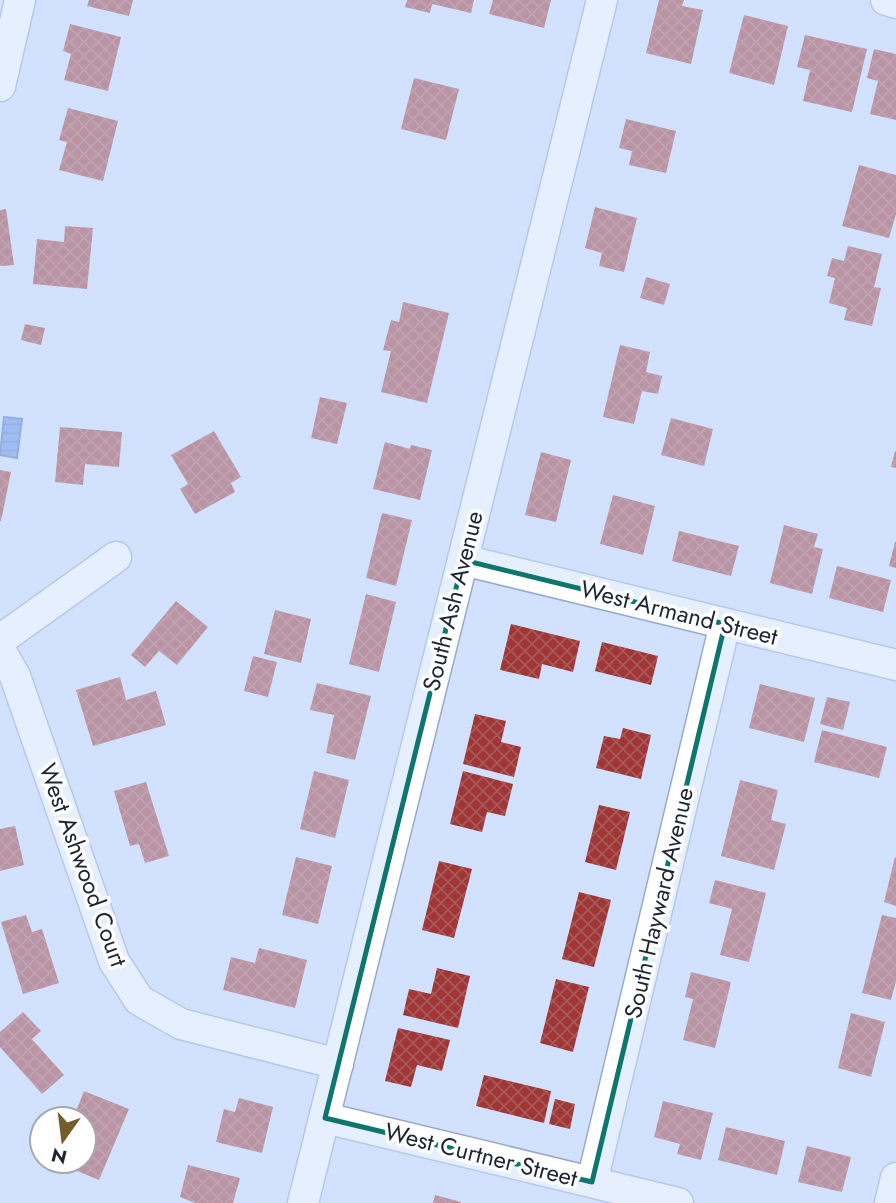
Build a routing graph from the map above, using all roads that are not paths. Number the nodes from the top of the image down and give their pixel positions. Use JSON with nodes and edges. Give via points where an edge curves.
{"nodes":[{"id":1,"x":20,"y":0,"type":"edge"},
{"id":2,"x":602,"y":0,"type":"edge"},
{"id":3,"x":886,"y":0,"type":"edge"},
{"id":4,"x":896,"y":2,"type":"edge"},
{"id":5,"x":0,"y":86,"type":"edge"},
{"id":6,"x":116,"y":557,"type":"dead end"},
{"id":7,"x":463,"y":560,"type":"junction"},
{"id":8,"x":725,"y":624,"type":"junction"},
{"id":9,"x":0,"y":640,"type":"edge"},
{"id":10,"x":0,"y":650,"type":"edge"},
{"id":11,"x":896,"y":665,"type":"edge"},
{"id":12,"x":338,"y":1063,"type":"junction"},
{"id":13,"x":325,"y":1118,"type":"junction"},
{"id":14,"x":896,"y":1178,"type":"edge"},
{"id":15,"x":592,"y":1182,"type":"junction"},
{"id":16,"x":303,"y":1203,"type":"edge"},
{"id":17,"x":678,"y":1203,"type":"edge"},
{"id":18,"x":890,"y":1203,"type":"edge"}],
"edges":[{"from":1,"to":5,"type":"street"},
{"from":2,"to":7,"type":"street","name":"South Ash Avenue"},
{"from":3,"to":4,"type":"street"},
{"from":6,"to":9,"type":"street"},
{"from":7,"to":8,"type":"street","name":"West Armand Street"},
{"from":7,"to":12,"type":"street","name":"South Ash Avenue"},
{"from":8,"to":11,"type":"street","name":"West Armand Street"},
{"from":8,"to":15,"type":"street","name":"South Hayward Avenue"},
{"from":10,"to":12,"type":"street","name":"West Ashwood Court","via":[[15,676],[114,961],[139,1000],[181,1024]]},
{"from":12,"to":13,"type":"street","name":"South Ash Avenue"},
{"from":13,"to":15,"type":"street","name":"West Curtner Street"},
{"from":13,"to":16,"type":"street","name":"South Ash Avenue"},
{"from":14,"to":18,"type":"street"},
{"from":15,"to":17,"type":"street","name":"West Curtner Street"}]}
